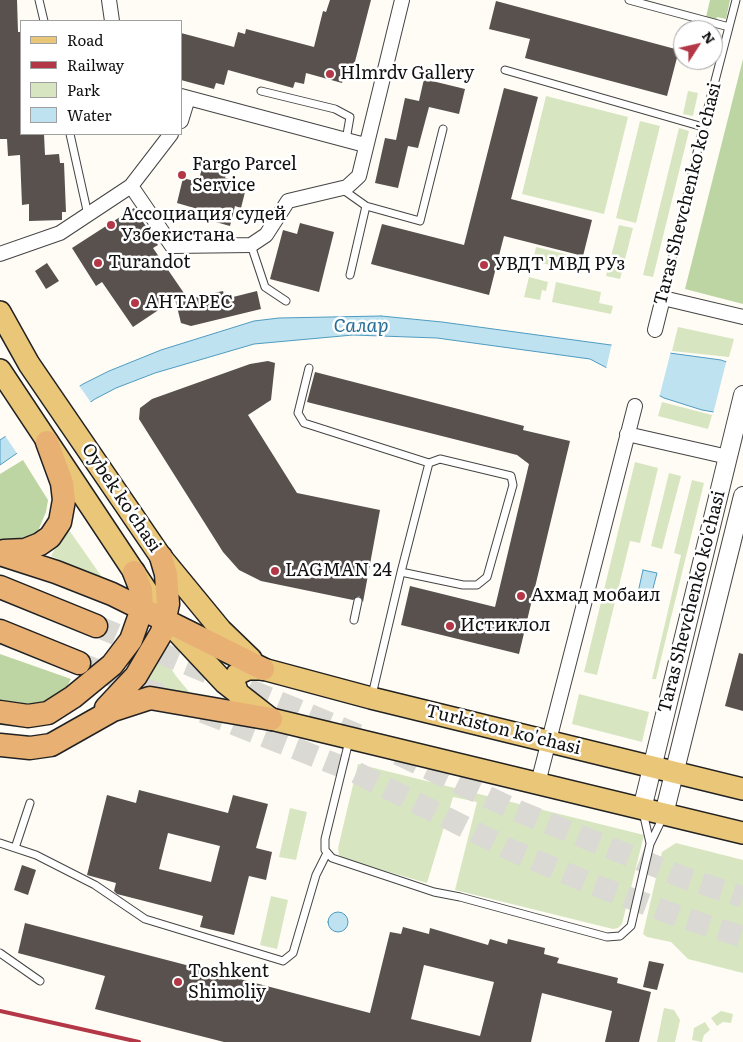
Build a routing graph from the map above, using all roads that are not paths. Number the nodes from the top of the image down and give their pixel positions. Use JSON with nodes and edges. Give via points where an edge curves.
{"nodes":[{"id":1,"x":40,"y":0,"type":"edge"},
{"id":2,"x":109,"y":0,"type":"edge"},
{"id":3,"x":402,"y":0,"type":"edge"},
{"id":4,"x":629,"y":0,"type":"edge"},
{"id":5,"x":736,"y":0,"type":"edge"},
{"id":6,"x":44,"y":20,"type":"edge"},
{"id":7,"x":112,"y":20,"type":"edge"},
{"id":8,"x":729,"y":27,"type":"junction"},
{"id":9,"x":505,"y":70,"type":"dead end"},
{"id":10,"x":261,"y":91,"type":"dead end"},
{"id":11,"x":185,"y":97,"type":"edge"},
{"id":12,"x":182,"y":115,"type":"edge"},
{"id":13,"x":703,"y":127,"type":"junction"},
{"id":14,"x":443,"y":129,"type":"dead end"},
{"id":15,"x":70,"y":135,"type":"edge"},
{"id":16,"x":170,"y":135,"type":"edge"},
{"id":17,"x":346,"y":140,"type":"junction"},
{"id":18,"x":365,"y":145,"type":"junction"},
{"id":19,"x":132,"y":186,"type":"junction"},
{"id":20,"x":342,"y":189,"type":"junction"},
{"id":21,"x":366,"y":206,"type":"junction"},
{"id":22,"x":88,"y":215,"type":"junction"},
{"id":23,"x":251,"y":245,"type":"junction"},
{"id":24,"x":0,"y":254,"type":"edge"},
{"id":25,"x":350,"y":274,"type":"dead end"},
{"id":26,"x":663,"y":298,"type":"junction"},
{"id":27,"x":286,"y":301,"type":"dead end"},
{"id":28,"x":0,"y":312,"type":"edge"},
{"id":29,"x":743,"y":316,"type":"edge"},
{"id":30,"x":655,"y":330,"type":"dead end"},
{"id":31,"x":309,"y":368,"type":"dead end"},
{"id":32,"x":0,"y":370,"type":"edge"},
{"id":33,"x":743,"y":395,"type":"edge"},
{"id":34,"x":635,"y":406,"type":"dead end"},
{"id":35,"x":627,"y":434,"type":"junction"},
{"id":36,"x":47,"y":442,"type":"junction"},
{"id":37,"x":728,"y":456,"type":"junction"},
{"id":38,"x":429,"y":462,"type":"junction"},
{"id":39,"x":743,"y":496,"type":"edge"},
{"id":40,"x":0,"y":550,"type":"edge"},
{"id":41,"x":0,"y":554,"type":"edge"},
{"id":42,"x":161,"y":557,"type":"junction"},
{"id":43,"x":134,"y":572,"type":"junction"},
{"id":44,"x":401,"y":572,"type":"junction"},
{"id":45,"x":0,"y":587,"type":"edge"},
{"id":46,"x":358,"y":601,"type":"dead end"},
{"id":47,"x":142,"y":609,"type":"junction"},
{"id":48,"x":166,"y":620,"type":"junction"},
{"id":49,"x":354,"y":620,"type":"dead end"},
{"id":50,"x":96,"y":626,"type":"tunnel mouth"},
{"id":51,"x":0,"y":631,"type":"edge"},
{"id":52,"x":79,"y":663,"type":"tunnel mouth"},
{"id":53,"x":263,"y":669,"type":"junction"},
{"id":54,"x":239,"y":696,"type":"junction"},
{"id":55,"x":371,"y":698,"type":"junction"},
{"id":56,"x":0,"y":712,"type":"edge"},
{"id":57,"x":271,"y":719,"type":"junction"},
{"id":58,"x":92,"y":721,"type":"junction"},
{"id":59,"x":350,"y":738,"type":"junction"},
{"id":60,"x":549,"y":742,"type":"junction"},
{"id":61,"x":0,"y":745,"type":"edge"},
{"id":62,"x":652,"y":766,"type":"junction"},
{"id":63,"x":675,"y":772,"type":"junction"},
{"id":64,"x":538,"y":783,"type":"junction"},
{"id":65,"x":743,"y":788,"type":"edge"},
{"id":66,"x":30,"y":803,"type":"dead end"},
{"id":67,"x":642,"y":809,"type":"junction"},
{"id":68,"x":664,"y":814,"type":"junction"},
{"id":69,"x":743,"y":833,"type":"edge"},
{"id":70,"x":0,"y":843,"type":"edge"},
{"id":71,"x":650,"y":844,"type":"junction"},
{"id":72,"x":15,"y":848,"type":"junction"},
{"id":73,"x":327,"y":853,"type":"junction"},
{"id":74,"x":0,"y":952,"type":"edge"},
{"id":75,"x":40,"y":981,"type":"dead end"}],
"edges":[{"from":1,"to":6,"type":"lane"},
{"from":2,"to":7,"type":"street"},
{"from":3,"to":18,"type":"street"},
{"from":4,"to":8,"type":"lane"},
{"from":5,"to":8,"type":"lane","name":"Taras Shevchenko ko'chasi"},
{"from":8,"to":13,"type":"lane","name":"Taras Shevchenko ko'chasi"},
{"from":9,"to":13,"type":"lane"},
{"from":10,"to":17,"type":"lane","via":[[350,117]]},
{"from":11,"to":12,"type":"street"},
{"from":11,"to":17,"type":"street"},
{"from":13,"to":26,"type":"lane","name":"Taras Shevchenko ko'chasi"},
{"from":14,"to":21,"type":"lane","via":[[420,221]]},
{"from":15,"to":22,"type":"lane"},
{"from":16,"to":19,"type":"street"},
{"from":17,"to":18,"type":"street"},
{"from":18,"to":20,"type":"street","via":[[358,176]]},
{"from":19,"to":22,"type":"street"},
{"from":19,"to":23,"type":"street","via":[[172,246]]},
{"from":20,"to":21,"type":"lane"},
{"from":20,"to":23,"type":"street","via":[[288,201],[266,235]]},
{"from":21,"to":25,"type":"lane"},
{"from":22,"to":24,"type":"street","via":[[60,233]]},
{"from":23,"to":27,"type":"lane","via":[[264,287]]},
{"from":26,"to":29,"type":"street"},
{"from":26,"to":30,"type":"street","name":"Taras Shevchenko ko'chasi"},
{"from":28,"to":42,"type":"main road","name":"Oybek ko'chasi","via":[[51,396]]},
{"from":31,"to":38,"type":"lane","via":[[298,413],[304,423]]},
{"from":32,"to":36,"type":"main road","name":"Oybek ko'chasi"},
{"from":33,"to":37,"type":"street","name":"Taras Shevchenko ko'chasi"},
{"from":34,"to":35,"type":"street"},
{"from":35,"to":37,"type":"street"},
{"from":35,"to":60,"type":"street"},
{"from":36,"to":40,"type":"highway","via":[[62,483],[64,509],[60,522],[50,537],[40,544],[25,550]]},
{"from":36,"to":43,"type":"main road","name":"Oybek ko'chasi"},
{"from":37,"to":62,"type":"street","name":"Taras Shevchenko ko'chasi"},
{"from":38,"to":44,"type":"lane"},
{"from":38,"to":44,"type":"lane","via":[[440,459],[510,476],[513,485],[487,577],[477,585]]},
{"from":39,"to":63,"type":"street","name":"Taras Shevchenko ko'chasi"},
{"from":41,"to":47,"type":"highway","via":[[56,572]]},
{"from":42,"to":48,"type":"highway","via":[[168,589]]},
{"from":42,"to":53,"type":"main road","name":"Oybek ko'chasi","via":[[221,630]]},
{"from":43,"to":47,"type":"highway","via":[[141,590]]},
{"from":43,"to":48,"type":"main road","name":"Oybek ko'chasi"},
{"from":44,"to":55,"type":"lane"},
{"from":45,"to":50,"type":"highway"},
{"from":46,"to":49,"type":"lane"},
{"from":47,"to":48,"type":"highway"},
{"from":47,"to":56,"type":"highway","via":[[135,631],[119,657],[73,697],[38,715]]},
{"from":48,"to":53,"type":"highway"},
{"from":48,"to":54,"type":"main road","name":"Oybek ko'chasi","via":[[210,670]]},
{"from":48,"to":58,"type":"highway","via":[[157,643],[136,676]]},
{"from":51,"to":52,"type":"highway"},
{"from":53,"to":54,"type":"main road","via":[[248,669],[237,674],[234,682]]},
{"from":53,"to":55,"type":"main road","name":"Turkiston ko'chasi"},
{"from":54,"to":57,"type":"main road","name":"Oybek ko'chasi"},
{"from":55,"to":60,"type":"main road","name":"Turkiston ko'chasi"},
{"from":57,"to":58,"type":"highway","via":[[150,698]]},
{"from":57,"to":59,"type":"main road"},
{"from":58,"to":61,"type":"highway","via":[[45,747]]},
{"from":59,"to":64,"type":"main road"},
{"from":59,"to":73,"type":"lane","via":[[325,839]]},
{"from":60,"to":62,"type":"main road","name":"Turkiston ko'chasi"},
{"from":60,"to":64,"type":"street"},
{"from":62,"to":63,"type":"main road","name":"Turkiston ko'chasi"},
{"from":62,"to":67,"type":"street","name":"Taras Shevchenko ko'chasi"},
{"from":63,"to":65,"type":"main road","name":"Turkiston ko'chasi"},
{"from":63,"to":68,"type":"street","name":"Taras Shevchenko ko'chasi"},
{"from":64,"to":67,"type":"main road"},
{"from":66,"to":72,"type":"lane"},
{"from":67,"to":68,"type":"main road"},
{"from":67,"to":71,"type":"lane"},
{"from":68,"to":69,"type":"main road"},
{"from":68,"to":71,"type":"lane"},
{"from":70,"to":72,"type":"lane"},
{"from":71,"to":73,"type":"lane","via":[[631,926],[624,934],[612,937],[434,892],[338,861]]},
{"from":72,"to":73,"type":"lane","via":[[95,886],[145,919],[282,961],[293,953],[316,875]]},
{"from":74,"to":75,"type":"lane"}]}
